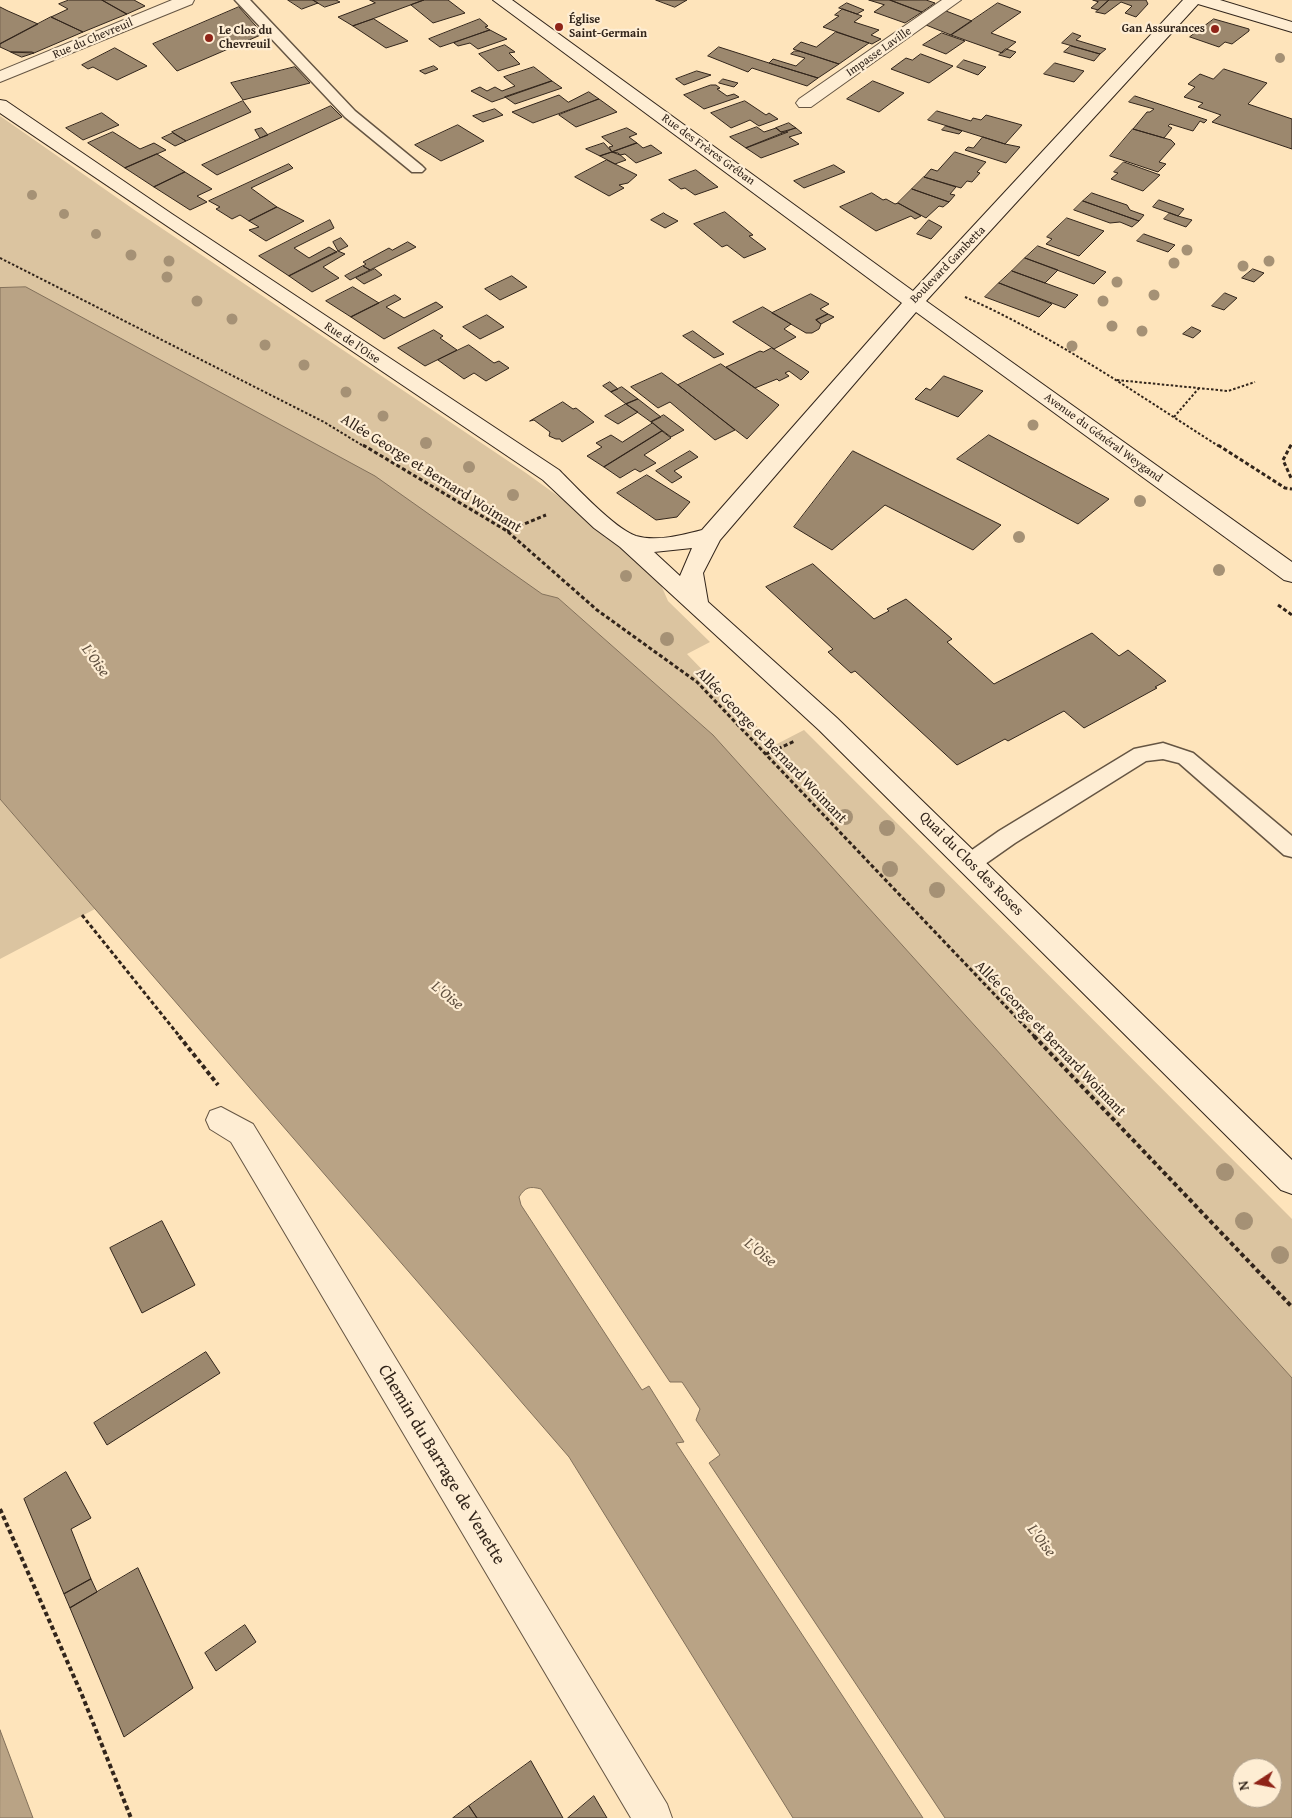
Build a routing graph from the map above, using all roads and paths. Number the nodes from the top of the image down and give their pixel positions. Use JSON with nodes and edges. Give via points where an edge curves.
{"nodes":[{"id":1,"x":186,"y":0,"type":"edge"},
{"id":2,"x":242,"y":0,"type":"edge"},
{"id":3,"x":501,"y":0,"type":"edge"},
{"id":4,"x":953,"y":0,"type":"edge"},
{"id":5,"x":1192,"y":0,"type":"edge"},
{"id":6,"x":1203,"y":0,"type":"edge"},
{"id":7,"x":1292,"y":27,"type":"edge"},
{"id":8,"x":0,"y":78,"type":"edge"},
{"id":9,"x":805,"y":103,"type":"dead end"},
{"id":10,"x":0,"y":105,"type":"edge"},
{"id":11,"x":417,"y":169,"type":"dead end"},
{"id":12,"x":0,"y":258,"type":"edge"},
{"id":13,"x":965,"y":291,"type":"dead end"},
{"id":14,"x":914,"y":300,"type":"junction"},
{"id":15,"x":1116,"y":380,"type":"junction"},
{"id":16,"x":1255,"y":382,"type":"dead end"},
{"id":17,"x":1199,"y":388,"type":"junction"},
{"id":18,"x":1174,"y":417,"type":"junction"},
{"id":19,"x":1292,"y":443,"type":"edge"},
{"id":20,"x":1292,"y":480,"type":"edge"},
{"id":21,"x":1292,"y":490,"type":"edge"},
{"id":22,"x":577,"y":501,"type":"junction"},
{"id":23,"x":507,"y":531,"type":"junction"},
{"id":24,"x":710,"y":536,"type":"junction"},
{"id":25,"x":628,"y":542,"type":"junction"},
{"id":26,"x":1292,"y":574,"type":"edge"},
{"id":27,"x":697,"y":606,"type":"junction"},
{"id":28,"x":800,"y":739,"type":"dead end"},
{"id":29,"x":766,"y":754,"type":"junction"},
{"id":30,"x":1292,"y":849,"type":"edge"},
{"id":31,"x":970,"y":863,"type":"junction"},
{"id":32,"x":82,"y":915,"type":"dead end"},
{"id":33,"x":225,"y":1122,"type":"joint"},
{"id":34,"x":1292,"y":1180,"type":"edge"},
{"id":35,"x":1292,"y":1308,"type":"edge"},
{"id":36,"x":0,"y":1509,"type":"edge"},
{"id":37,"x":131,"y":1818,"type":"edge"},
{"id":38,"x":652,"y":1818,"type":"edge"}],
"edges":[{"from":1,"to":8,"type":"street","name":"Rue du Chevreuil","via":[[142,14]]},
{"from":2,"to":11,"type":"lane","via":[[350,114]]},
{"from":3,"to":14,"type":"street","name":"Rue des Frères Gréban"},
{"from":4,"to":9,"type":"street","name":"Impasse Laville"},
{"from":5,"to":14,"type":"street","name":"Boulevard Gambetta","via":[[952,263]]},
{"from":6,"to":7,"type":"street"},
{"from":10,"to":22,"type":"street","name":"Rue de l'Oise","via":[[551,476]]},
{"from":12,"to":23,"type":"path","name":"Allée George et Bernard Woimant","via":[[324,422]]},
{"from":13,"to":15,"type":"path","via":[[966,298],[1006,315]]},
{"from":14,"to":24,"type":"street","name":"Boulevard Gambetta"},
{"from":14,"to":26,"type":"street","name":"Avenue du Général Weygand"},
{"from":15,"to":17,"type":"path"},
{"from":15,"to":18,"type":"path"},
{"from":16,"to":17,"type":"path","via":[[1228,391]]},
{"from":17,"to":18,"type":"path"},
{"from":18,"to":21,"type":"path"},
{"from":19,"to":20,"type":"path","via":[[1283,460]]},
{"from":22,"to":23,"type":"path"},
{"from":22,"to":25,"type":"street","name":"Rue de l'Oise"},
{"from":23,"to":29,"type":"path","name":"Allée George et Bernard Woimant","via":[[597,610],[697,682]]},
{"from":24,"to":25,"type":"street","via":[[657,545]]},
{"from":24,"to":27,"type":"street","via":[[691,573]]},
{"from":25,"to":27,"type":"street","name":"Quai du Clos des Roses"},
{"from":27,"to":31,"type":"street","name":"Quai du Clos des Roses","via":[[828,724]]},
{"from":28,"to":29,"type":"path"},
{"from":29,"to":35,"type":"path","name":"Allée George et Bernard Woimant"},
{"from":30,"to":31,"type":"lane","via":[[1186,758],[1163,751],[1141,754]]},
{"from":31,"to":34,"type":"street","name":"Quai du Clos des Roses"},
{"from":32,"to":33,"type":"path","via":[[227,1096]]},
{"from":33,"to":38,"type":"street","name":"Chemin du Barrage de Venette","via":[[242,1133]]},
{"from":36,"to":37,"type":"path","via":[[82,1695]]}]}
